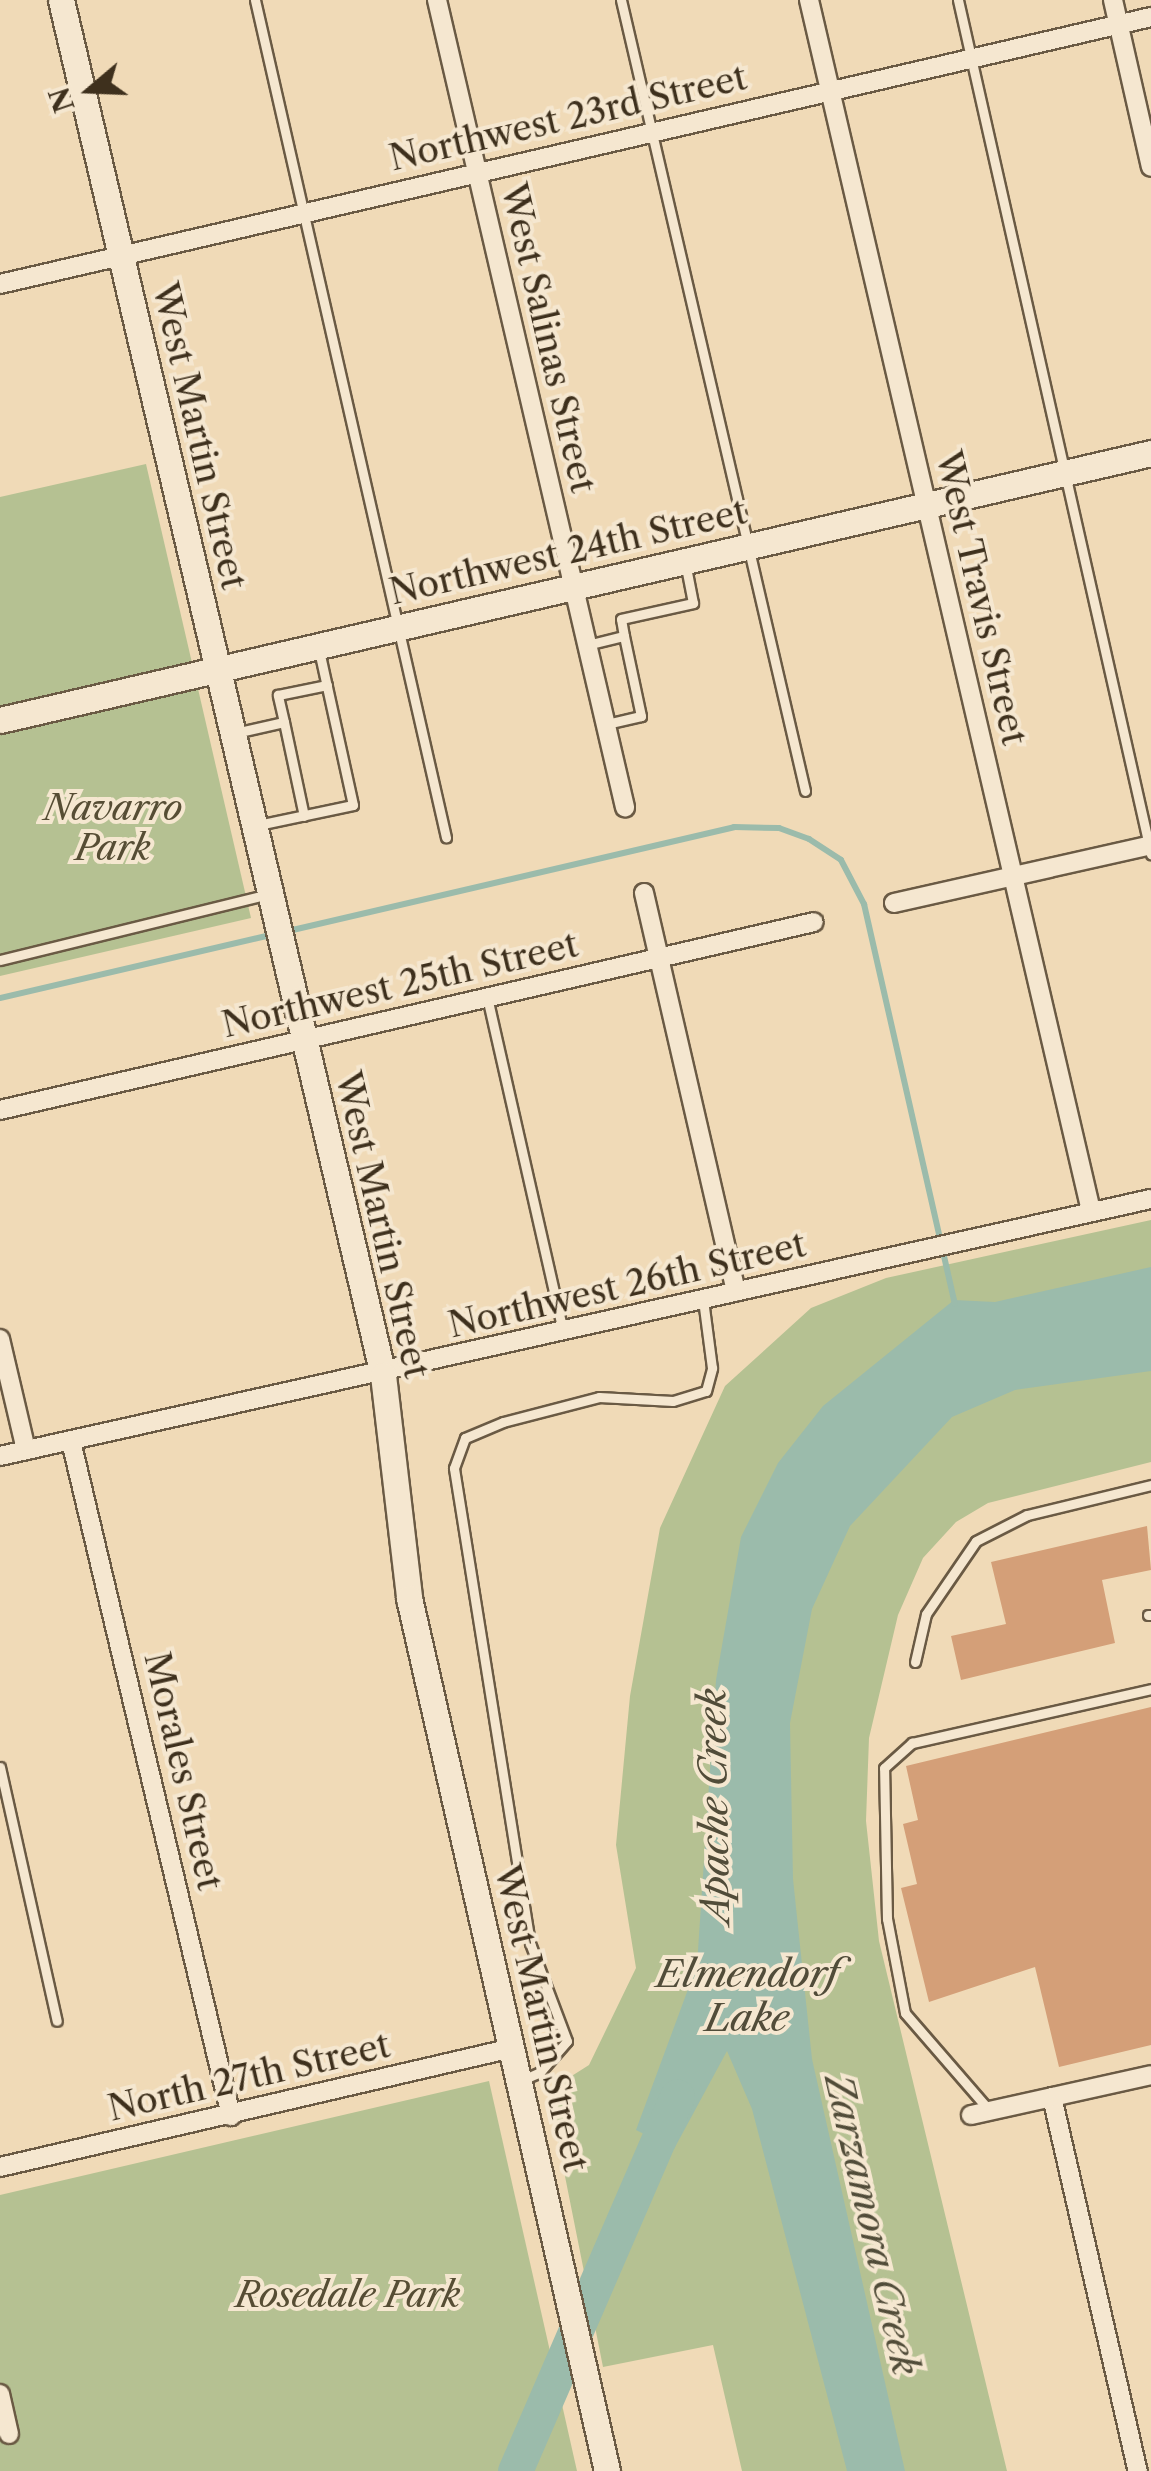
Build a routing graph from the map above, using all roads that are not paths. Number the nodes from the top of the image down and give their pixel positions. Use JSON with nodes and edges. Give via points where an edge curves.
{"nodes":[{"id":1,"x":61,"y":0,"type":"edge"},
{"id":2,"x":255,"y":0,"type":"edge"},
{"id":3,"x":437,"y":0,"type":"edge"},
{"id":4,"x":621,"y":0,"type":"edge"},
{"id":5,"x":809,"y":0,"type":"edge"},
{"id":6,"x":958,"y":0,"type":"edge"},
{"id":7,"x":1113,"y":0,"type":"edge"},
{"id":8,"x":1151,"y":17,"type":"edge"},
{"id":9,"x":1118,"y":24,"type":"junction"},
{"id":10,"x":972,"y":59,"type":"junction"},
{"id":11,"x":831,"y":91,"type":"junction"},
{"id":12,"x":654,"y":134,"type":"junction"},
{"id":13,"x":1151,"y":166,"type":"edge"},
{"id":14,"x":476,"y":173,"type":"junction"},
{"id":15,"x":305,"y":211,"type":"junction"},
{"id":16,"x":120,"y":254,"type":"junction"},
{"id":17,"x":0,"y":284,"type":"edge"},
{"id":18,"x":1151,"y":454,"type":"edge"},
{"id":19,"x":1067,"y":473,"type":"junction"},
{"id":20,"x":926,"y":506,"type":"junction"},
{"id":21,"x":748,"y":546,"type":"junction"},
{"id":22,"x":685,"y":561,"type":"junction"},
{"id":23,"x":572,"y":586,"type":"junction"},
{"id":24,"x":399,"y":626,"type":"junction"},
{"id":25,"x":624,"y":636,"type":"junction"},
{"id":26,"x":318,"y":645,"type":"junction"},
{"id":27,"x":586,"y":645,"type":"junction"},
{"id":28,"x":217,"y":668,"type":"junction"},
{"id":29,"x":327,"y":685,"type":"junction"},
{"id":30,"x":0,"y":720,"type":"edge"},
{"id":31,"x":284,"y":722,"type":"junction"},
{"id":32,"x":605,"y":724,"type":"junction"},
{"id":33,"x":233,"y":733,"type":"junction"},
{"id":34,"x":805,"y":791,"type":"dead end"},
{"id":35,"x":625,"y":808,"type":"dead end"},
{"id":36,"x":304,"y":816,"type":"junction"},
{"id":37,"x":255,"y":826,"type":"junction"},
{"id":38,"x":446,"y":836,"type":"dead end"},
{"id":39,"x":1150,"y":848,"type":"edge"},
{"id":40,"x":1013,"y":877,"type":"junction"},
{"id":41,"x":644,"y":893,"type":"dead end"},
{"id":42,"x":271,"y":897,"type":"junction"},
{"id":43,"x":894,"y":902,"type":"dead end"},
{"id":44,"x":814,"y":922,"type":"dead end"},
{"id":45,"x":660,"y":959,"type":"junction"},
{"id":46,"x":0,"y":960,"type":"edge"},
{"id":47,"x":488,"y":997,"type":"junction"},
{"id":48,"x":304,"y":1042,"type":"junction"},
{"id":49,"x":0,"y":1110,"type":"edge"},
{"id":50,"x":1151,"y":1200,"type":"edge"},
{"id":51,"x":1092,"y":1211,"type":"junction"},
{"id":52,"x":736,"y":1292,"type":"junction"},
{"id":53,"x":703,"y":1300,"type":"junction"},
{"id":54,"x":563,"y":1332,"type":"junction"},
{"id":55,"x":0,"y":1339,"type":"edge"},
{"id":56,"x":382,"y":1375,"type":"junction"},
{"id":57,"x":71,"y":1441,"type":"junction"},
{"id":58,"x":26,"y":1450,"type":"junction"},
{"id":59,"x":0,"y":1456,"type":"edge"},
{"id":60,"x":1151,"y":1485,"type":"edge"},
{"id":61,"x":916,"y":1662,"type":"dead end"},
{"id":62,"x":1151,"y":1689,"type":"edge"},
{"id":63,"x":0,"y":1766,"type":"edge"},
{"id":64,"x":57,"y":2021,"type":"dead end"},
{"id":65,"x":512,"y":2048,"type":"junction"},
{"id":66,"x":1151,"y":2075,"type":"edge"},
{"id":67,"x":519,"y":2081,"type":"junction"},
{"id":68,"x":1052,"y":2098,"type":"junction"},
{"id":69,"x":981,"y":2113,"type":"joint"},
{"id":70,"x":231,"y":2116,"type":"junction"},
{"id":71,"x":0,"y":2167,"type":"edge"},
{"id":72,"x":0,"y":2394,"type":"edge"},
{"id":73,"x":9,"y":2434,"type":"dead end"},
{"id":74,"x":608,"y":2471,"type":"edge"},
{"id":75,"x":1138,"y":2471,"type":"edge"}],
"edges":[{"from":1,"to":16,"type":"main road","name":"West Martin Street"},
{"from":2,"to":15,"type":"lane"},
{"from":3,"to":14,"type":"street","name":"West Salinas Street"},
{"from":4,"to":12,"type":"lane"},
{"from":5,"to":11,"type":"street","name":"West Travis Street"},
{"from":6,"to":10,"type":"lane"},
{"from":7,"to":9,"type":"street"},
{"from":8,"to":9,"type":"street","name":"Northwest 23rd Street"},
{"from":9,"to":10,"type":"street","name":"Northwest 23rd Street"},
{"from":9,"to":13,"type":"street"},
{"from":10,"to":11,"type":"street","name":"Northwest 23rd Street"},
{"from":10,"to":19,"type":"lane"},
{"from":11,"to":12,"type":"street","name":"Northwest 23rd Street"},
{"from":11,"to":20,"type":"street","name":"West Travis Street"},
{"from":12,"to":14,"type":"street","name":"Northwest 23rd Street"},
{"from":12,"to":21,"type":"lane"},
{"from":14,"to":15,"type":"street","name":"Northwest 23rd Street"},
{"from":14,"to":23,"type":"street","name":"West Salinas Street"},
{"from":15,"to":16,"type":"street","name":"Northwest 23rd Street"},
{"from":15,"to":24,"type":"lane"},
{"from":16,"to":17,"type":"street","name":"Northwest 23rd Street"},
{"from":16,"to":28,"type":"main road","name":"West Martin Street"},
{"from":18,"to":19,"type":"main road","name":"Northwest 24th Street"},
{"from":19,"to":20,"type":"main road","name":"Northwest 24th Street"},
{"from":19,"to":39,"type":"lane"},
{"from":20,"to":21,"type":"main road","name":"Northwest 24th Street"},
{"from":20,"to":40,"type":"street","name":"West Travis Street"},
{"from":21,"to":22,"type":"main road","name":"Northwest 24th Street"},
{"from":21,"to":34,"type":"lane"},
{"from":22,"to":23,"type":"main road","name":"Northwest 24th Street"},
{"from":22,"to":25,"type":"lane","via":[[692,603],[621,619]]},
{"from":23,"to":24,"type":"main road","name":"Northwest 24th Street"},
{"from":23,"to":27,"type":"street","name":"West Salinas Street"},
{"from":24,"to":26,"type":"main road","name":"Northwest 24th Street"},
{"from":24,"to":38,"type":"lane"},
{"from":25,"to":27,"type":"lane"},
{"from":25,"to":32,"type":"lane","via":[[641,716]]},
{"from":26,"to":28,"type":"main road","name":"Northwest 24th Street"},
{"from":26,"to":29,"type":"lane"},
{"from":27,"to":32,"type":"street","name":"West Salinas Street"},
{"from":28,"to":30,"type":"main road","name":"Northwest 24th Street"},
{"from":28,"to":33,"type":"main road","name":"West Martin Street"},
{"from":29,"to":31,"type":"lane","via":[[278,694]]},
{"from":29,"to":36,"type":"lane","via":[[353,805]]},
{"from":31,"to":33,"type":"lane"},
{"from":31,"to":36,"type":"lane"},
{"from":32,"to":35,"type":"street","name":"West Salinas Street"},
{"from":33,"to":37,"type":"main road","name":"West Martin Street"},
{"from":36,"to":37,"type":"lane"},
{"from":37,"to":42,"type":"main road","name":"West Martin Street"},
{"from":39,"to":40,"type":"street"},
{"from":40,"to":43,"type":"street"},
{"from":40,"to":51,"type":"street","name":"West Travis Street"},
{"from":41,"to":45,"type":"street"},
{"from":42,"to":46,"type":"lane"},
{"from":42,"to":48,"type":"main road","name":"West Martin Street"},
{"from":44,"to":45,"type":"street","name":"Northwest 25th Street"},
{"from":45,"to":47,"type":"street","name":"Northwest 25th Street"},
{"from":45,"to":52,"type":"street"},
{"from":47,"to":48,"type":"street","name":"Northwest 25th Street"},
{"from":47,"to":54,"type":"lane"},
{"from":48,"to":49,"type":"street","name":"Northwest 25th Street"},
{"from":48,"to":56,"type":"main road","name":"West Martin Street"},
{"from":50,"to":51,"type":"street","name":"Northwest 26th Street"},
{"from":51,"to":52,"type":"street","name":"Northwest 26th Street"},
{"from":52,"to":53,"type":"street","name":"Northwest 26th Street"},
{"from":53,"to":54,"type":"street","name":"Northwest 26th Street"},
{"from":53,"to":67,"type":"lane","via":[[712,1368],[706,1391],[673,1401],[599,1396],[503,1422],[466,1438],[454,1468],[530,1943],[567,2042],[540,2072]]},
{"from":54,"to":56,"type":"street","name":"Northwest 26th Street"},
{"from":55,"to":58,"type":"street"},
{"from":56,"to":57,"type":"street","name":"Northwest 26th Street"},
{"from":56,"to":65,"type":"main road","name":"West Martin Street","via":[[409,1598]]},
{"from":57,"to":58,"type":"street","name":"Northwest 26th Street"},
{"from":57,"to":70,"type":"street","name":"Morales Street"},
{"from":58,"to":59,"type":"street","name":"Northwest 26th Street"},
{"from":60,"to":61,"type":"lane","via":[[1027,1515],[976,1541],[926,1614]]},
{"from":62,"to":69,"type":"lane","via":[[912,1743],[884,1768],[887,1919],[906,2013]]},
{"from":63,"to":64,"type":"lane"},
{"from":65,"to":67,"type":"main road","name":"West Martin Street"},
{"from":65,"to":70,"type":"street","name":"North 27th Street"},
{"from":66,"to":68,"type":"street"},
{"from":67,"to":74,"type":"main road","name":"West Martin Street"},
{"from":68,"to":69,"type":"street"},
{"from":68,"to":75,"type":"street"},
{"from":70,"to":71,"type":"street","name":"North 27th Street"},
{"from":72,"to":73,"type":"street"}]}
